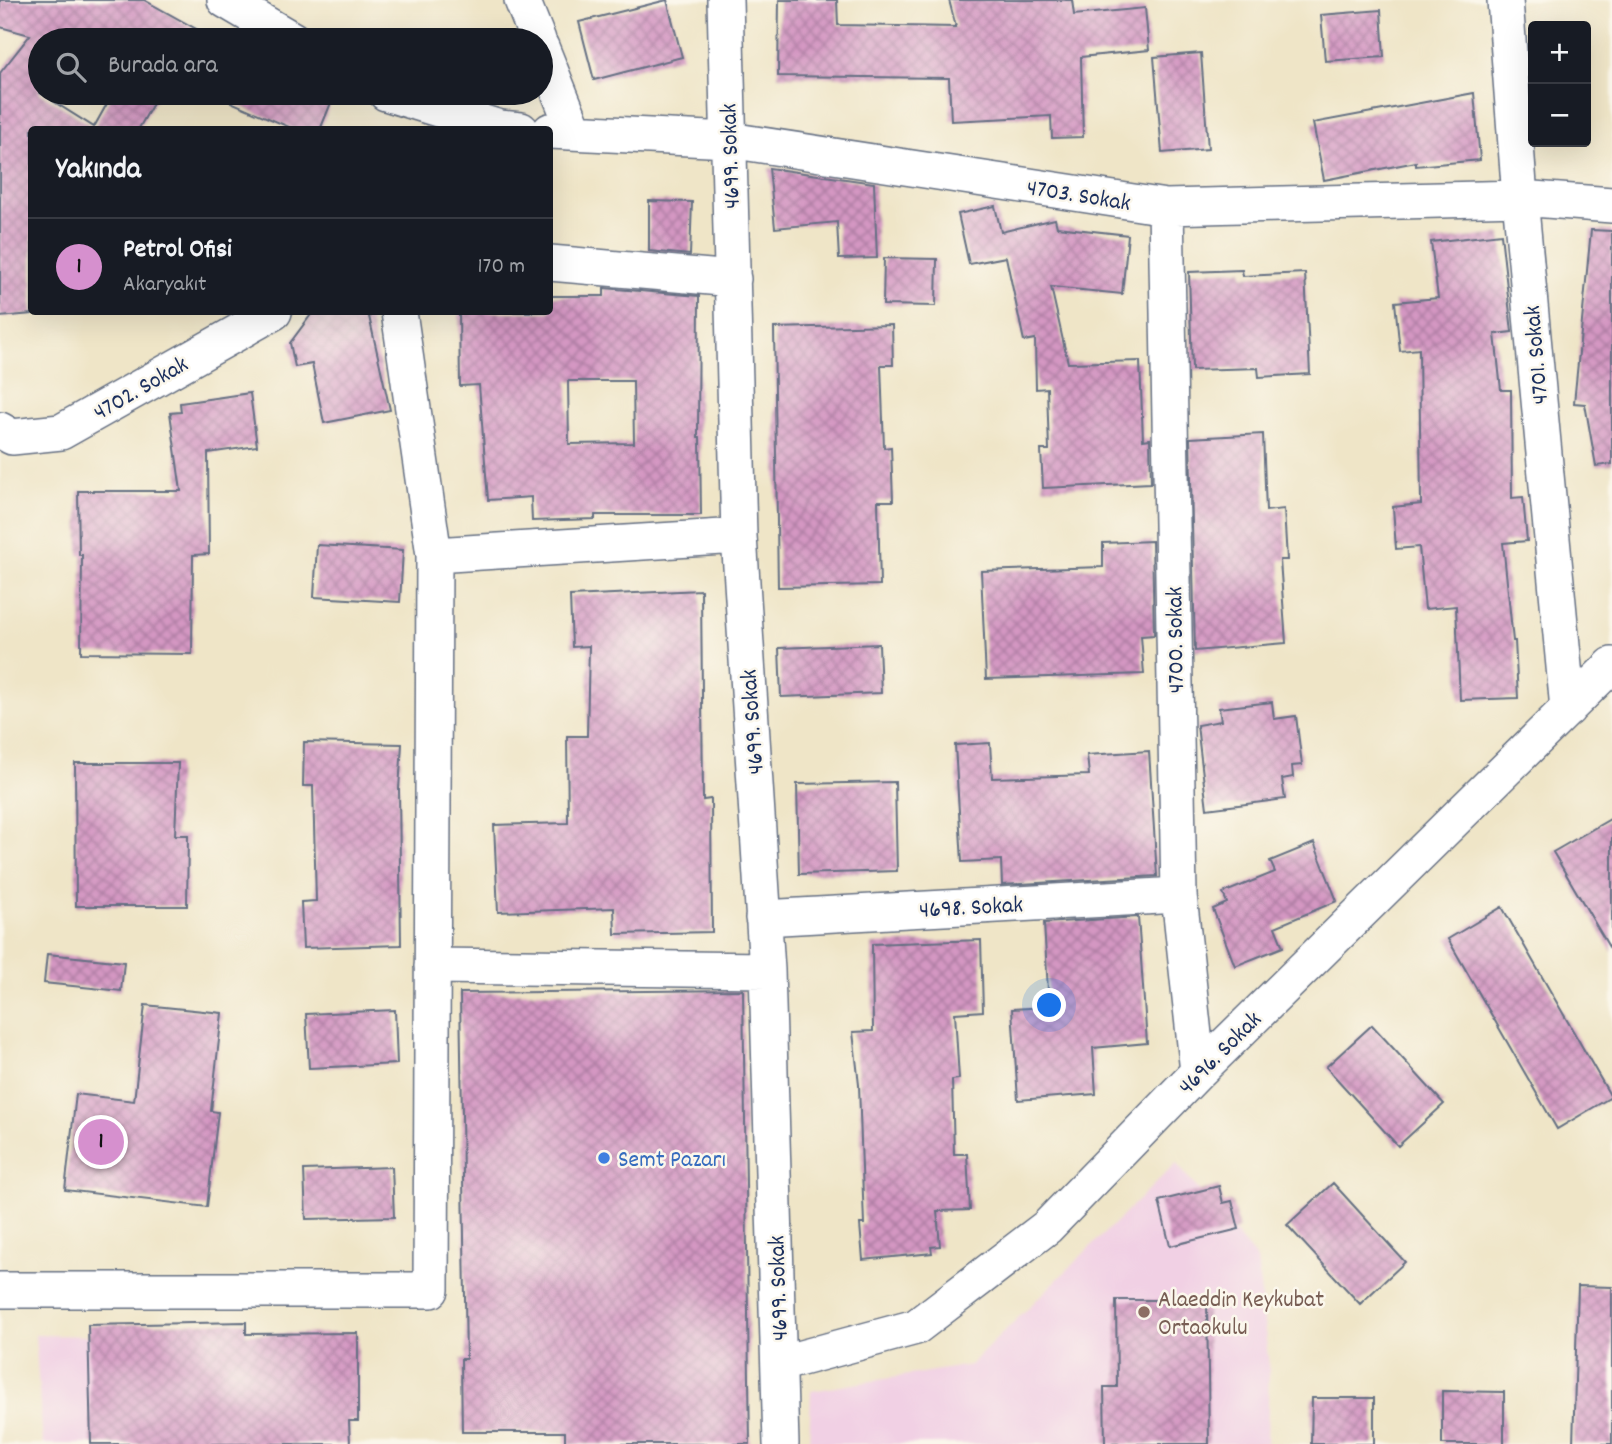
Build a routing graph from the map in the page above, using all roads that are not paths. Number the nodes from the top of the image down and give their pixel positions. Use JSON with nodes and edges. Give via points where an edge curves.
{"nodes":[{"id":1,"x":225,"y":0,"type":"edge"},
{"id":2,"x":522,"y":0,"type":"edge"},
{"id":3,"x":725,"y":0,"type":"edge"},
{"id":4,"x":1505,"y":0,"type":"edge"},
{"id":5,"x":273,"y":28,"type":"edge"},
{"id":6,"x":533,"y":28,"type":"edge"},
{"id":7,"x":553,"y":96,"type":"edge"},
{"id":8,"x":426,"y":105,"type":"edge"},
{"id":9,"x":497,"y":126,"type":"edge"},
{"id":10,"x":562,"y":132,"type":"edge"},
{"id":11,"x":729,"y":140,"type":"junction"},
{"id":12,"x":1520,"y":198,"type":"junction"},
{"id":13,"x":1612,"y":205,"type":"edge"},
{"id":14,"x":1166,"y":207,"type":"junction"},
{"id":15,"x":553,"y":262,"type":"edge"},
{"id":16,"x":733,"y":279,"type":"junction"},
{"id":17,"x":269,"y":315,"type":"edge"},
{"id":18,"x":399,"y":315,"type":"edge"},
{"id":19,"x":0,"y":430,"type":"edge"},
{"id":20,"x":739,"y":536,"type":"junction"},
{"id":21,"x":433,"y":555,"type":"junction"},
{"id":22,"x":1612,"y":665,"type":"edge"},
{"id":23,"x":1568,"y":709,"type":"junction"},
{"id":24,"x":1179,"y":895,"type":"junction"},
{"id":25,"x":763,"y":918,"type":"junction"},
{"id":26,"x":432,"y":965,"type":"junction"},
{"id":27,"x":767,"y":970,"type":"junction"},
{"id":28,"x":1198,"y":1072,"type":"junction"},
{"id":29,"x":0,"y":1290,"type":"edge"},
{"id":30,"x":779,"y":1364,"type":"junction"},
{"id":31,"x":781,"y":1444,"type":"edge"}],
"edges":[{"from":1,"to":5,"type":"street"},
{"from":2,"to":6,"type":"street"},
{"from":3,"to":11,"type":"street","name":"4699. Sokak"},
{"from":4,"to":12,"type":"street","name":"4701. Sokak"},
{"from":7,"to":10,"type":"street"},
{"from":8,"to":9,"type":"street"},
{"from":10,"to":11,"type":"street","name":"4703. Sokak"},
{"from":11,"to":14,"type":"street","name":"4703. Sokak"},
{"from":11,"to":16,"type":"street","name":"4699. Sokak"},
{"from":12,"to":13,"type":"street","name":"4703. Sokak"},
{"from":12,"to":14,"type":"street","name":"4703. Sokak"},
{"from":12,"to":23,"type":"street","name":"4701. Sokak"},
{"from":14,"to":24,"type":"street","name":"4700. Sokak"},
{"from":15,"to":16,"type":"street"},
{"from":16,"to":20,"type":"street","name":"4699. Sokak"},
{"from":17,"to":19,"type":"street","name":"4702. Sokak","via":[[61,432],[12,437]]},
{"from":18,"to":21,"type":"street"},
{"from":20,"to":21,"type":"street"},
{"from":20,"to":25,"type":"street","name":"4699. Sokak"},
{"from":21,"to":26,"type":"street"},
{"from":22,"to":23,"type":"street","name":"4696. Sokak"},
{"from":23,"to":28,"type":"street","name":"4696. Sokak"},
{"from":24,"to":25,"type":"street","name":"4698. Sokak"},
{"from":24,"to":28,"type":"street","name":"4700. Sokak"},
{"from":25,"to":27,"type":"street","name":"4699. Sokak"},
{"from":26,"to":27,"type":"street"},
{"from":26,"to":29,"type":"street","via":[[430,1290]]},
{"from":27,"to":30,"type":"street","name":"4699. Sokak"},
{"from":28,"to":30,"type":"street","name":"4696. Sokak","via":[[1047,1227],[916,1327]]},
{"from":30,"to":31,"type":"street","name":"4699. Sokak"}]}
